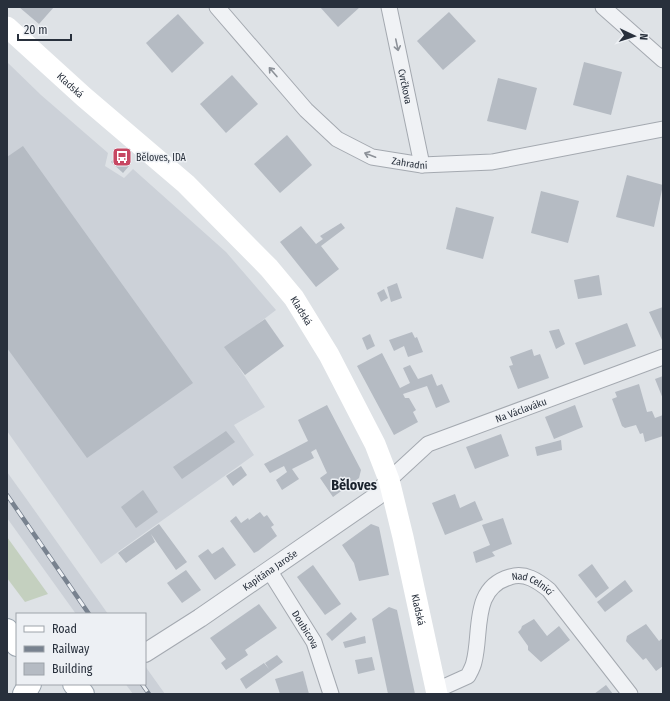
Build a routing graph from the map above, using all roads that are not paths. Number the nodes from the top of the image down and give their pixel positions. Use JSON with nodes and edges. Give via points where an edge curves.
{"nodes":[{"id":1,"x":216,"y":7,"type":"edge"},
{"id":2,"x":389,"y":7,"type":"edge"},
{"id":3,"x":603,"y":7,"type":"edge"},
{"id":4,"x":7,"y":27,"type":"edge"},
{"id":5,"x":663,"y":60,"type":"edge"},
{"id":6,"x":663,"y":129,"type":"edge"},
{"id":7,"x":422,"y":164,"type":"junction"},
{"id":8,"x":663,"y":357,"type":"edge"},
{"id":9,"x":389,"y":480,"type":"junction"},
{"id":10,"x":269,"y":570,"type":"junction"},
{"id":11,"x":7,"y":630,"type":"edge"},
{"id":12,"x":16,"y":644,"type":"edge"},
{"id":13,"x":146,"y":652,"type":"edge"},
{"id":14,"x":29,"y":685,"type":"edge"},
{"id":15,"x":437,"y":692,"type":"edge"},
{"id":16,"x":24,"y":694,"type":"edge"},
{"id":17,"x":331,"y":694,"type":"edge"},
{"id":18,"x":630,"y":694,"type":"edge"}],
"edges":[{"from":7,"to":1,"type":"street","name":"Zahradní","one_way":true,"via":[[372,157],[337,139],[306,110]]},
{"from":2,"to":7,"type":"street","name":"Cvrčkova","one_way":true},
{"from":3,"to":5,"type":"street"},
{"from":4,"to":9,"type":"main road","name":"Kladská","via":[[186,184],[269,268],[294,298],[329,355],[375,444]]},
{"from":6,"to":7,"type":"street","name":"Zahradní","via":[[492,162]]},
{"from":8,"to":9,"type":"street","name":"Na Václaváku","via":[[428,444]]},
{"from":9,"to":10,"type":"street","name":"Kapitána Jaroše","via":[[378,496]]},
{"from":9,"to":15,"type":"main road","name":"Kladská","via":[[404,537]]},
{"from":10,"to":13,"type":"street","name":"Kapitána Jaroše"},
{"from":10,"to":17,"type":"street","name":"Doubicova","via":[[314,642]]},
{"from":11,"to":12,"type":"main road"},
{"from":14,"to":16,"type":"main road"},
{"from":15,"to":18,"type":"street","name":"Nad Celnicí","via":[[468,676],[474,662],[482,604],[491,587],[515,575],[528,577],[549,590]]}]}
